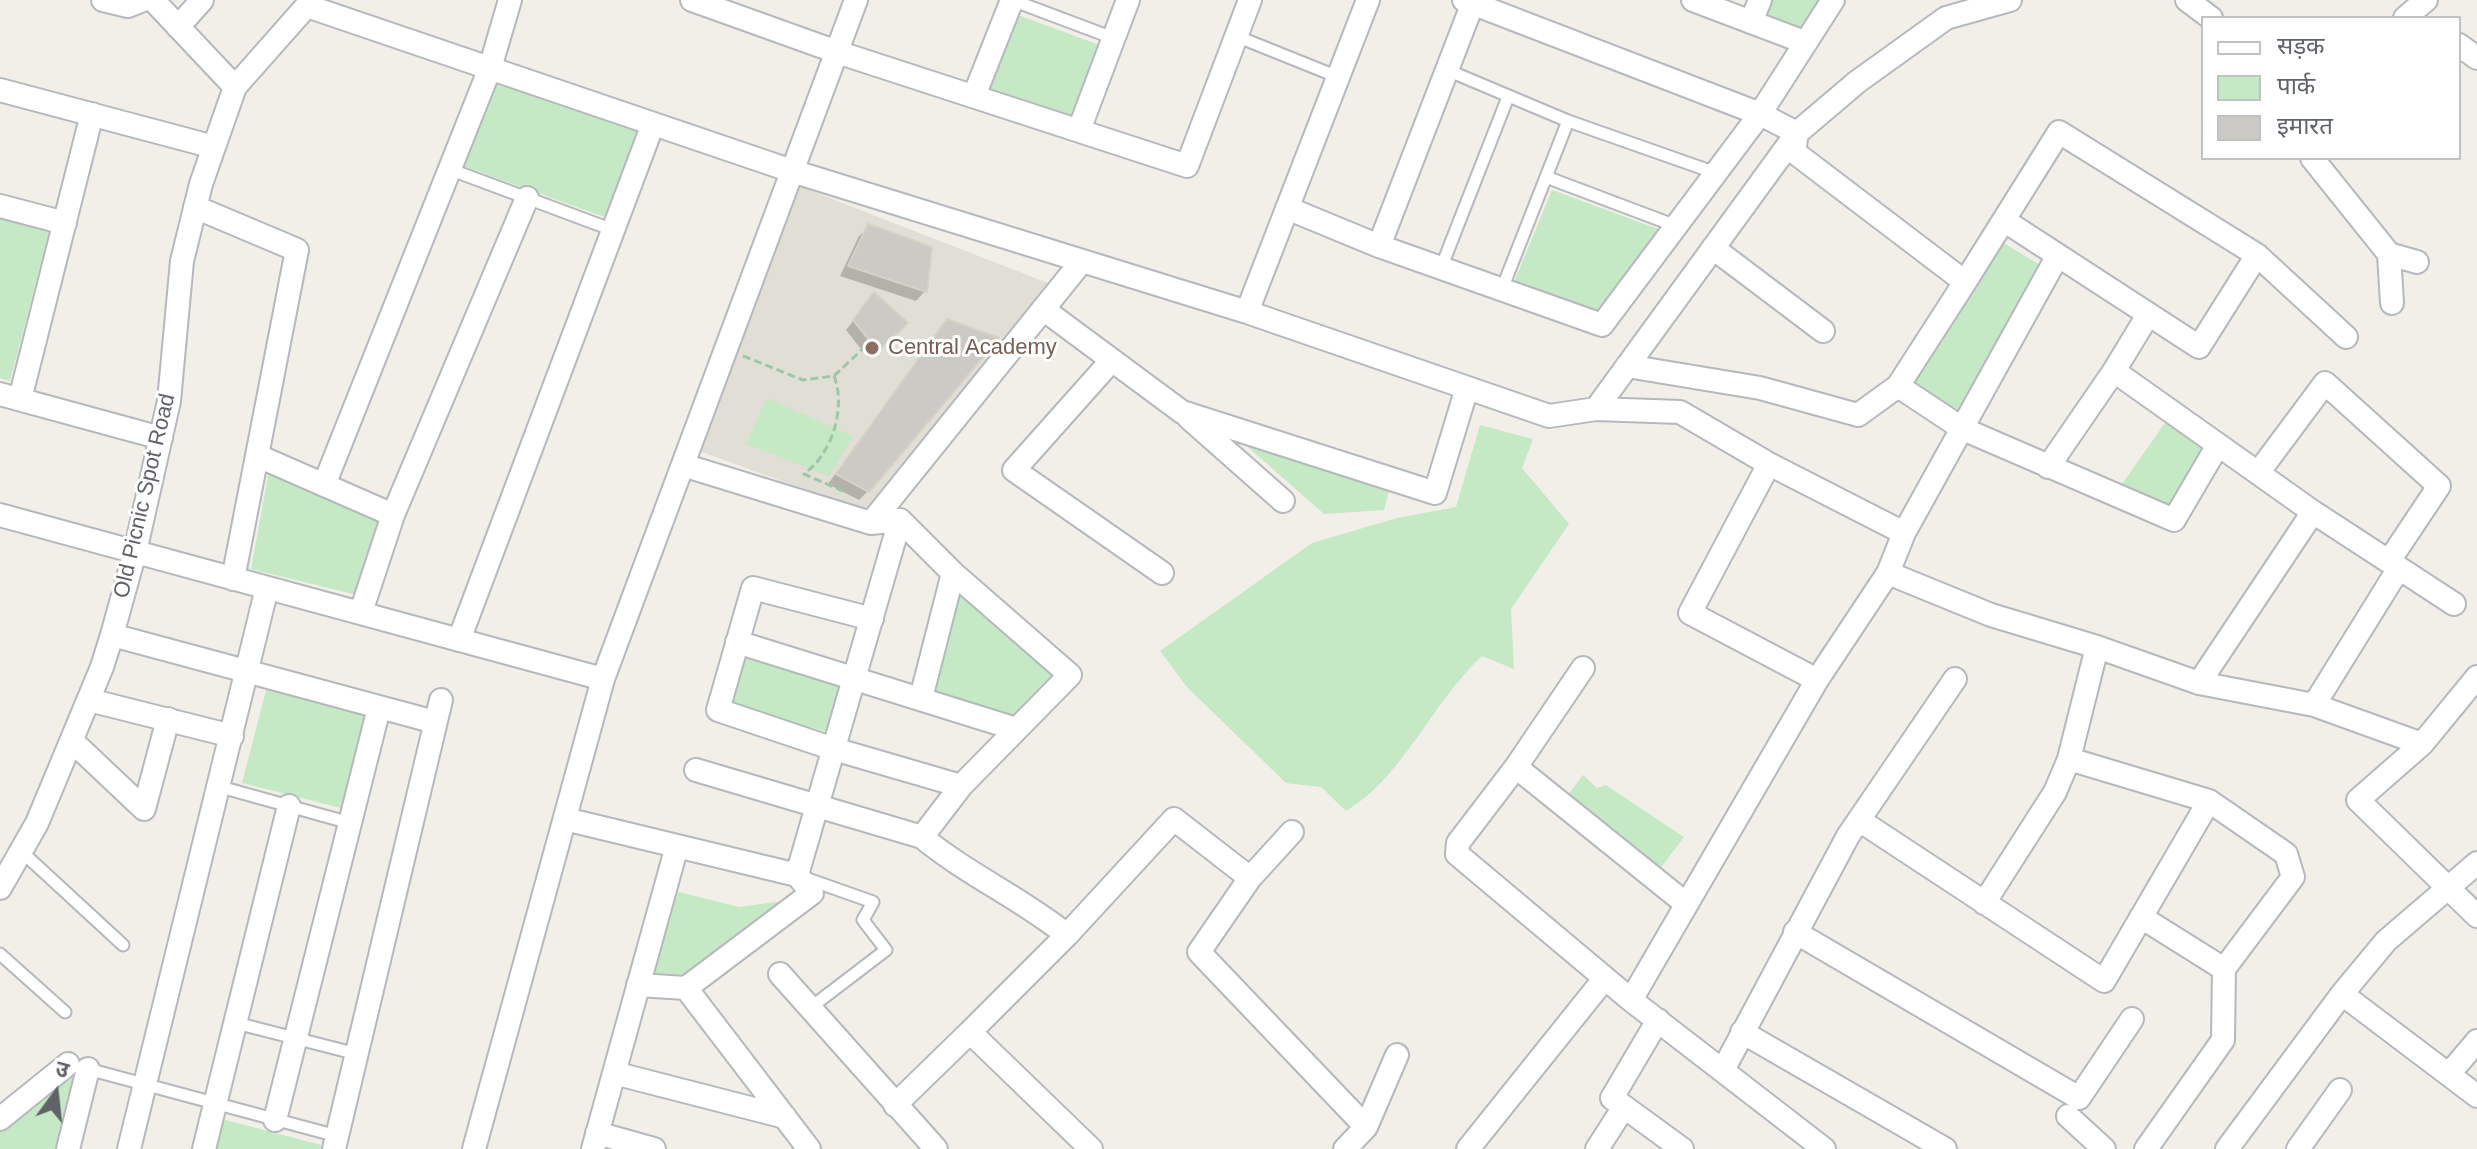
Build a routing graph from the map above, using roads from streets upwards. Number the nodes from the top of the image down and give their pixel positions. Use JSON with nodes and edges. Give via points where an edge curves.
{"nodes":[{"id":1,"x":103,"y":0,"type":"edge"},
{"id":2,"x":143,"y":0,"type":"edge"},
{"id":3,"x":153,"y":0,"type":"edge"},
{"id":4,"x":202,"y":0,"type":"edge"},
{"id":5,"x":510,"y":0,"type":"edge"},
{"id":6,"x":856,"y":0,"type":"edge"},
{"id":7,"x":1012,"y":0,"type":"edge"},
{"id":8,"x":1128,"y":0,"type":"edge"},
{"id":9,"x":1250,"y":0,"type":"edge"},
{"id":10,"x":1368,"y":0,"type":"edge"},
{"id":11,"x":1693,"y":0,"type":"edge"},
{"id":12,"x":1760,"y":0,"type":"edge"},
{"id":13,"x":1833,"y":0,"type":"edge"},
{"id":14,"x":2010,"y":0,"type":"edge"},
{"id":15,"x":2187,"y":0,"type":"edge"},
{"id":16,"x":1470,"y":1,"type":"edge"},
{"id":17,"x":704,"y":2,"type":"edge"},
{"id":18,"x":309,"y":3,"type":"edge"},
{"id":19,"x":2208,"y":16,"type":"edge"},
{"id":20,"x":1751,"y":22,"type":"junction"},
{"id":21,"x":178,"y":27,"type":"junction"},
{"id":22,"x":1804,"y":42,"type":"junction"},
{"id":23,"x":837,"y":52,"type":"junction"},
{"id":24,"x":490,"y":68,"type":"junction"},
{"id":25,"x":235,"y":87,"type":"junction"},
{"id":26,"x":0,"y":90,"type":"edge"},
{"id":27,"x":974,"y":96,"type":"junction"},
{"id":28,"x":92,"y":114,"type":"junction"},
{"id":29,"x":1760,"y":114,"type":"junction"},
{"id":30,"x":653,"y":124,"type":"junction"},
{"id":31,"x":1079,"y":130,"type":"junction"},
{"id":32,"x":1797,"y":133,"type":"junction"},
{"id":33,"x":214,"y":147,"type":"junction"},
{"id":34,"x":2314,"y":160,"type":"edge"},
{"id":35,"x":792,"y":171,"type":"junction"},
{"id":36,"x":527,"y":198,"type":"road end"},
{"id":37,"x":0,"y":206,"type":"edge"},
{"id":38,"x":195,"y":207,"type":"junction"},
{"id":39,"x":1287,"y":208,"type":"junction"},
{"id":40,"x":2005,"y":221,"type":"junction"},
{"id":41,"x":65,"y":223,"type":"junction"},
{"id":42,"x":1379,"y":246,"type":"junction"},
{"id":43,"x":1713,"y":248,"type":"junction"},
{"id":44,"x":2389,"y":254,"type":"junction"},
{"id":45,"x":2257,"y":255,"type":"junction"},
{"id":46,"x":2057,"y":257,"type":"junction"},
{"id":47,"x":1082,"y":261,"type":"junction"},
{"id":48,"x":2417,"y":262,"type":"dead end"},
{"id":49,"x":1965,"y":282,"type":"junction"},
{"id":50,"x":2392,"y":303,"type":"dead end"},
{"id":51,"x":1043,"y":309,"type":"junction"},
{"id":52,"x":1247,"y":312,"type":"junction"},
{"id":53,"x":2148,"y":315,"type":"junction"},
{"id":54,"x":1823,"y":331,"type":"dead end"},
{"id":55,"x":2346,"y":337,"type":"dead end"},
{"id":56,"x":1112,"y":360,"type":"junction"},
{"id":57,"x":1627,"y":366,"type":"junction"},
{"id":58,"x":2114,"y":371,"type":"junction"},
{"id":59,"x":1898,"y":386,"type":"junction"},
{"id":60,"x":1467,"y":388,"type":"junction"},
{"id":61,"x":10,"y":396,"type":"edge"},
{"id":62,"x":1596,"y":409,"type":"junction"},
{"id":63,"x":1182,"y":412,"type":"junction"},
{"id":64,"x":1963,"y":429,"type":"junction"},
{"id":65,"x":161,"y":438,"type":"junction"},
{"id":66,"x":2218,"y":445,"type":"junction"},
{"id":67,"x":258,"y":456,"type":"junction"},
{"id":68,"x":1769,"y":464,"type":"junction"},
{"id":69,"x":683,"y":465,"type":"junction"},
{"id":70,"x":2048,"y":467,"type":"junction"},
{"id":71,"x":2258,"y":473,"type":"junction"},
{"id":72,"x":324,"y":485,"type":"junction"},
{"id":73,"x":1283,"y":501,"type":"dead end"},
{"id":74,"x":2313,"y":512,"type":"junction"},
{"id":75,"x":0,"y":515,"type":"edge"},
{"id":76,"x":393,"y":515,"type":"junction"},
{"id":77,"x":900,"y":520,"type":"junction"},
{"id":78,"x":871,"y":523,"type":"junction"},
{"id":79,"x":1904,"y":533,"type":"junction"},
{"id":80,"x":135,"y":552,"type":"junction"},
{"id":81,"x":2394,"y":565,"type":"junction"},
{"id":82,"x":953,"y":573,"type":"junction"},
{"id":83,"x":1162,"y":573,"type":"dead end"},
{"id":84,"x":1888,"y":573,"type":"junction"},
{"id":85,"x":233,"y":579,"type":"junction"},
{"id":86,"x":267,"y":588,"type":"junction"},
{"id":87,"x":2454,"y":604,"type":"dead end"},
{"id":88,"x":361,"y":612,"type":"junction"},
{"id":89,"x":872,"y":619,"type":"junction"},
{"id":90,"x":112,"y":635,"type":"junction"},
{"id":91,"x":459,"y":640,"type":"junction"},
{"id":92,"x":737,"y":642,"type":"junction"},
{"id":93,"x":2097,"y":647,"type":"junction"},
{"id":94,"x":1583,"y":668,"type":"dead end"},
{"id":95,"x":248,"y":670,"type":"junction"},
{"id":96,"x":2477,"y":677,"type":"edge"},
{"id":97,"x":603,"y":679,"type":"junction"},
{"id":98,"x":853,"y":679,"type":"junction"},
{"id":99,"x":1955,"y":679,"type":"dead end"},
{"id":100,"x":1817,"y":680,"type":"junction"},
{"id":101,"x":2199,"y":683,"type":"junction"},
{"id":102,"x":921,"y":698,"type":"junction"},
{"id":103,"x":89,"y":700,"type":"junction"},
{"id":104,"x":441,"y":700,"type":"dead end"},
{"id":105,"x":2314,"y":705,"type":"junction"},
{"id":106,"x":379,"y":708,"type":"junction"},
{"id":107,"x":168,"y":719,"type":"junction"},
{"id":108,"x":435,"y":722,"type":"junction"},
{"id":109,"x":1016,"y":729,"type":"junction"},
{"id":110,"x":232,"y":736,"type":"junction"},
{"id":111,"x":72,"y":741,"type":"junction"},
{"id":112,"x":2422,"y":744,"type":"junction"},
{"id":113,"x":834,"y":749,"type":"junction"},
{"id":114,"x":2069,"y":759,"type":"junction"},
{"id":115,"x":1516,"y":767,"type":"junction"},
{"id":116,"x":696,"y":770,"type":"dead end"},
{"id":117,"x":961,"y":786,"type":"junction"},
{"id":118,"x":2209,"y":801,"type":"junction"},
{"id":119,"x":289,"y":806,"type":"road end"},
{"id":120,"x":817,"y":806,"type":"junction"},
{"id":121,"x":565,"y":819,"type":"junction"},
{"id":122,"x":1859,"y":820,"type":"junction"},
{"id":123,"x":1292,"y":832,"type":"dead end"},
{"id":124,"x":922,"y":837,"type":"junction"},
{"id":125,"x":677,"y":846,"type":"junction"},
{"id":126,"x":2477,"y":863,"type":"edge"},
{"id":127,"x":797,"y":875,"type":"junction"},
{"id":128,"x":3,"y":877,"type":"edge"},
{"id":129,"x":1250,"y":878,"type":"junction"},
{"id":130,"x":2448,"y":890,"type":"junction"},
{"id":131,"x":1685,"y":903,"type":"junction"},
{"id":132,"x":1984,"y":903,"type":"junction"},
{"id":133,"x":2477,"y":916,"type":"edge"},
{"id":134,"x":2141,"y":917,"type":"junction"},
{"id":135,"x":1795,"y":932,"type":"junction"},
{"id":136,"x":1067,"y":935,"type":"junction"},
{"id":137,"x":2224,"y":969,"type":"junction"},
{"id":138,"x":780,"y":974,"type":"dead end"},
{"id":139,"x":1605,"y":978,"type":"junction"},
{"id":140,"x":638,"y":985,"type":"junction"},
{"id":141,"x":686,"y":988,"type":"junction"},
{"id":142,"x":2342,"y":994,"type":"junction"},
{"id":143,"x":1631,"y":1000,"type":"junction"},
{"id":144,"x":2132,"y":1019,"type":"dead end"},
{"id":145,"x":1658,"y":1020,"type":"junction"},
{"id":146,"x":970,"y":1032,"type":"junction"},
{"id":147,"x":1742,"y":1032,"type":"junction"},
{"id":148,"x":2477,"y":1041,"type":"edge"},
{"id":149,"x":1397,"y":1055,"type":"dead end"},
{"id":150,"x":1723,"y":1070,"type":"junction"},
{"id":151,"x":614,"y":1073,"type":"junction"},
{"id":152,"x":2449,"y":1074,"type":"junction"},
{"id":153,"x":2340,"y":1090,"type":"dead end"},
{"id":154,"x":2477,"y":1096,"type":"edge"},
{"id":155,"x":895,"y":1105,"type":"junction"},
{"id":156,"x":1624,"y":1107,"type":"junction"},
{"id":157,"x":2068,"y":1116,"type":"dead end"},
{"id":158,"x":785,"y":1117,"type":"junction"},
{"id":159,"x":0,"y":1119,"type":"edge"},
{"id":160,"x":275,"y":1120,"type":"road end"},
{"id":161,"x":1366,"y":1127,"type":"junction"},
{"id":162,"x":595,"y":1141,"type":"edge"},
{"id":163,"x":335,"y":1143,"type":"edge"},
{"id":164,"x":805,"y":1147,"type":"edge"},
{"id":165,"x":68,"y":1149,"type":"edge"},
{"id":166,"x":129,"y":1149,"type":"edge"},
{"id":167,"x":204,"y":1149,"type":"edge"},
{"id":168,"x":474,"y":1149,"type":"edge"},
{"id":169,"x":654,"y":1149,"type":"edge"},
{"id":170,"x":936,"y":1149,"type":"edge"},
{"id":171,"x":1091,"y":1149,"type":"edge"},
{"id":172,"x":1345,"y":1149,"type":"edge"},
{"id":173,"x":1468,"y":1149,"type":"edge"},
{"id":174,"x":1597,"y":1149,"type":"edge"},
{"id":175,"x":1682,"y":1149,"type":"edge"},
{"id":176,"x":1824,"y":1149,"type":"edge"},
{"id":177,"x":1945,"y":1149,"type":"edge"},
{"id":178,"x":2104,"y":1149,"type":"edge"},
{"id":179,"x":2146,"y":1149,"type":"edge"},
{"id":180,"x":2227,"y":1149,"type":"edge"},
{"id":181,"x":2298,"y":1149,"type":"edge"}],
"edges":[{"from":1,"to":2,"type":"street","via":[[128,6]]},
{"from":3,"to":21,"type":"street"},
{"from":4,"to":21,"type":"street"},
{"from":5,"to":24,"type":"street"},
{"from":6,"to":23,"type":"street"},
{"from":7,"to":27,"type":"street"},
{"from":8,"to":31,"type":"street"},
{"from":9,"to":31,"type":"street","via":[[1187,166]]},
{"from":10,"to":39,"type":"street"},
{"from":11,"to":20,"type":"street"},
{"from":12,"to":20,"type":"street"},
{"from":13,"to":22,"type":"street"},
{"from":14,"to":32,"type":"street","via":[[1946,18]]},
{"from":15,"to":19,"type":"street"},
{"from":16,"to":29,"type":"street"},
{"from":16,"to":42,"type":"street"},
{"from":17,"to":23,"type":"street"},
{"from":18,"to":24,"type":"street"},
{"from":18,"to":25,"type":"street"},
{"from":20,"to":22,"type":"street"},
{"from":21,"to":25,"type":"street"},
{"from":22,"to":29,"type":"street"},
{"from":23,"to":27,"type":"street"},
{"from":23,"to":35,"type":"street"},
{"from":24,"to":30,"type":"street"},
{"from":24,"to":72,"type":"street"},
{"from":25,"to":33,"type":"street","name":"Old Picnic Spot Road"},
{"from":26,"to":28,"type":"street"},
{"from":27,"to":31,"type":"street"},
{"from":28,"to":33,"type":"street"},
{"from":28,"to":41,"type":"street"},
{"from":29,"to":32,"type":"street"},
{"from":29,"to":42,"type":"street","via":[[1602,325]]},
{"from":30,"to":35,"type":"street"},
{"from":30,"to":91,"type":"street"},
{"from":32,"to":43,"type":"street"},
{"from":32,"to":49,"type":"street","via":[[1794,152]]},
{"from":33,"to":38,"type":"street","name":"Old Picnic Spot Road"},
{"from":34,"to":44,"type":"street"},
{"from":35,"to":47,"type":"street"},
{"from":35,"to":69,"type":"street"},
{"from":36,"to":76,"type":"street"},
{"from":37,"to":41,"type":"street"},
{"from":38,"to":65,"type":"street","name":"Old Picnic Spot Road","via":[[182,261]]},
{"from":38,"to":67,"type":"street","via":[[297,250]]},
{"from":39,"to":42,"type":"street"},
{"from":39,"to":52,"type":"street"},
{"from":40,"to":45,"type":"street","via":[[2059,132]]},
{"from":40,"to":46,"type":"street"},
{"from":40,"to":49,"type":"street"},
{"from":41,"to":61,"type":"street"},
{"from":43,"to":54,"type":"street"},
{"from":43,"to":57,"type":"street"},
{"from":44,"to":48,"type":"street"},
{"from":44,"to":50,"type":"street"},
{"from":45,"to":53,"type":"street","via":[[2199,347]]},
{"from":45,"to":55,"type":"street"},
{"from":46,"to":53,"type":"street"},
{"from":46,"to":64,"type":"street"},
{"from":47,"to":51,"type":"street"},
{"from":47,"to":52,"type":"street"},
{"from":49,"to":59,"type":"street"},
{"from":51,"to":56,"type":"street"},
{"from":51,"to":78,"type":"street"},
{"from":52,"to":60,"type":"street"},
{"from":53,"to":58,"type":"street"},
{"from":56,"to":63,"type":"street"},
{"from":56,"to":83,"type":"street","via":[[1014,470]]},
{"from":57,"to":59,"type":"street","via":[[1760,388],[1858,415]]},
{"from":57,"to":62,"type":"street"},
{"from":58,"to":66,"type":"street"},
{"from":58,"to":70,"type":"street"},
{"from":59,"to":64,"type":"street"},
{"from":60,"to":62,"type":"street","via":[[1549,416]]},
{"from":60,"to":63,"type":"street","via":[[1435,493]]},
{"from":61,"to":65,"type":"street"},
{"from":62,"to":68,"type":"street","via":[[1680,412]]},
{"from":63,"to":73,"type":"street"},
{"from":64,"to":70,"type":"street"},
{"from":64,"to":79,"type":"street"},
{"from":65,"to":80,"type":"street","name":"Old Picnic Spot Road"},
{"from":66,"to":70,"type":"street","via":[[2174,520]]},
{"from":66,"to":71,"type":"street"},
{"from":67,"to":72,"type":"street"},
{"from":67,"to":85,"type":"street"},
{"from":68,"to":79,"type":"street"},
{"from":68,"to":100,"type":"street","via":[[1690,613]]},
{"from":69,"to":78,"type":"street"},
{"from":69,"to":97,"type":"street"},
{"from":71,"to":74,"type":"street"},
{"from":71,"to":81,"type":"street","via":[[2325,383],[2439,486]]},
{"from":72,"to":76,"type":"street"},
{"from":74,"to":81,"type":"street"},
{"from":74,"to":101,"type":"street"},
{"from":75,"to":80,"type":"street"},
{"from":76,"to":88,"type":"street"},
{"from":77,"to":78,"type":"street"},
{"from":77,"to":82,"type":"street"},
{"from":77,"to":89,"type":"street"},
{"from":79,"to":84,"type":"street"},
{"from":80,"to":85,"type":"street"},
{"from":80,"to":90,"type":"street","name":"Old Picnic Spot Road"},
{"from":81,"to":87,"type":"street"},
{"from":81,"to":105,"type":"street"},
{"from":82,"to":102,"type":"street"},
{"from":82,"to":109,"type":"street","via":[[1070,675]]},
{"from":84,"to":93,"type":"street","via":[[1991,615]]},
{"from":84,"to":100,"type":"street"},
{"from":85,"to":86,"type":"street"},
{"from":86,"to":88,"type":"street"},
{"from":86,"to":95,"type":"street"},
{"from":88,"to":91,"type":"street"},
{"from":89,"to":92,"type":"street","via":[[753,588]]},
{"from":89,"to":98,"type":"street"},
{"from":90,"to":95,"type":"street"},
{"from":90,"to":103,"type":"street","name":"Old Picnic Spot Road"},
{"from":91,"to":97,"type":"street"},
{"from":92,"to":98,"type":"street"},
{"from":92,"to":113,"type":"street","via":[[718,710]]},
{"from":93,"to":101,"type":"street"},
{"from":93,"to":114,"type":"street"},
{"from":94,"to":115,"type":"street"},
{"from":95,"to":106,"type":"street"},
{"from":95,"to":110,"type":"street"},
{"from":96,"to":112,"type":"street"},
{"from":97,"to":121,"type":"street"},
{"from":98,"to":102,"type":"street"},
{"from":98,"to":113,"type":"street"},
{"from":99,"to":122,"type":"street"},
{"from":100,"to":131,"type":"street"},
{"from":101,"to":105,"type":"street"},
{"from":102,"to":109,"type":"street"},
{"from":103,"to":107,"type":"street"},
{"from":103,"to":111,"type":"street","name":"Old Picnic Spot Road"},
{"from":104,"to":108,"type":"street"},
{"from":105,"to":112,"type":"street"},
{"from":106,"to":108,"type":"street"},
{"from":106,"to":160,"type":"street"},
{"from":107,"to":110,"type":"street"},
{"from":107,"to":111,"type":"street","via":[[144,809]]},
{"from":108,"to":163,"type":"street"},
{"from":109,"to":117,"type":"street"},
{"from":110,"to":166,"type":"street"},
{"from":111,"to":128,"type":"street","name":"Old Picnic Spot Road","via":[[21,851]]},
{"from":112,"to":130,"type":"street","via":[[2358,800]]},
{"from":113,"to":117,"type":"street"},
{"from":113,"to":120,"type":"street"},
{"from":114,"to":118,"type":"street"},
{"from":114,"to":132,"type":"street","via":[[2055,792]]},
{"from":115,"to":131,"type":"street"},
{"from":115,"to":139,"type":"street","via":[[1458,843],[1457,854]]},
{"from":116,"to":120,"type":"street"},
{"from":117,"to":124,"type":"street"},
{"from":118,"to":134,"type":"street"},
{"from":118,"to":137,"type":"street","via":[[2286,854],[2293,877]]},
{"from":119,"to":167,"type":"street"},
{"from":120,"to":124,"type":"street"},
{"from":120,"to":127,"type":"street"},
{"from":121,"to":125,"type":"street"},
{"from":121,"to":168,"type":"street"},
{"from":122,"to":132,"type":"street"},
{"from":122,"to":135,"type":"street"},
{"from":123,"to":129,"type":"street"},
{"from":124,"to":136,"type":"street","via":[[959,867],[1036,909]]},
{"from":125,"to":127,"type":"street"},
{"from":125,"to":140,"type":"street"},
{"from":126,"to":130,"type":"street"},
{"from":127,"to":141,"type":"street","via":[[812,893]]},
{"from":129,"to":136,"type":"street","via":[[1174,819]]},
{"from":129,"to":161,"type":"street","via":[[1199,952]]},
{"from":130,"to":133,"type":"street"},
{"from":130,"to":142,"type":"street","via":[[2386,941]]},
{"from":131,"to":143,"type":"street"},
{"from":132,"to":134,"type":"street","via":[[2104,981]]},
{"from":134,"to":137,"type":"street"},
{"from":135,"to":144,"type":"street","via":[[2079,1098]]},
{"from":135,"to":147,"type":"street"},
{"from":136,"to":146,"type":"street"},
{"from":137,"to":179,"type":"street","via":[[2223,1040]]},
{"from":138,"to":155,"type":"street"},
{"from":139,"to":143,"type":"street"},
{"from":139,"to":173,"type":"street"},
{"from":140,"to":141,"type":"street"},
{"from":140,"to":151,"type":"street"},
{"from":141,"to":158,"type":"street"},
{"from":142,"to":152,"type":"street"},
{"from":142,"to":180,"type":"street"},
{"from":143,"to":145,"type":"street"},
{"from":145,"to":150,"type":"street"},
{"from":145,"to":156,"type":"street","via":[[1612,1098]]},
{"from":146,"to":155,"type":"street"},
{"from":146,"to":171,"type":"street"},
{"from":147,"to":150,"type":"street"},
{"from":147,"to":177,"type":"street"},
{"from":148,"to":152,"type":"street"},
{"from":149,"to":161,"type":"street"},
{"from":150,"to":176,"type":"street"},
{"from":151,"to":158,"type":"street"},
{"from":151,"to":162,"type":"street"},
{"from":152,"to":154,"type":"street"},
{"from":153,"to":181,"type":"street"},
{"from":155,"to":170,"type":"street"},
{"from":156,"to":174,"type":"street"},
{"from":156,"to":175,"type":"street"},
{"from":157,"to":178,"type":"street"},
{"from":158,"to":164,"type":"street"},
{"from":159,"to":165,"type":"street","via":[[78,1067]]},
{"from":161,"to":172,"type":"street"},
{"from":162,"to":169,"type":"street"}]}
